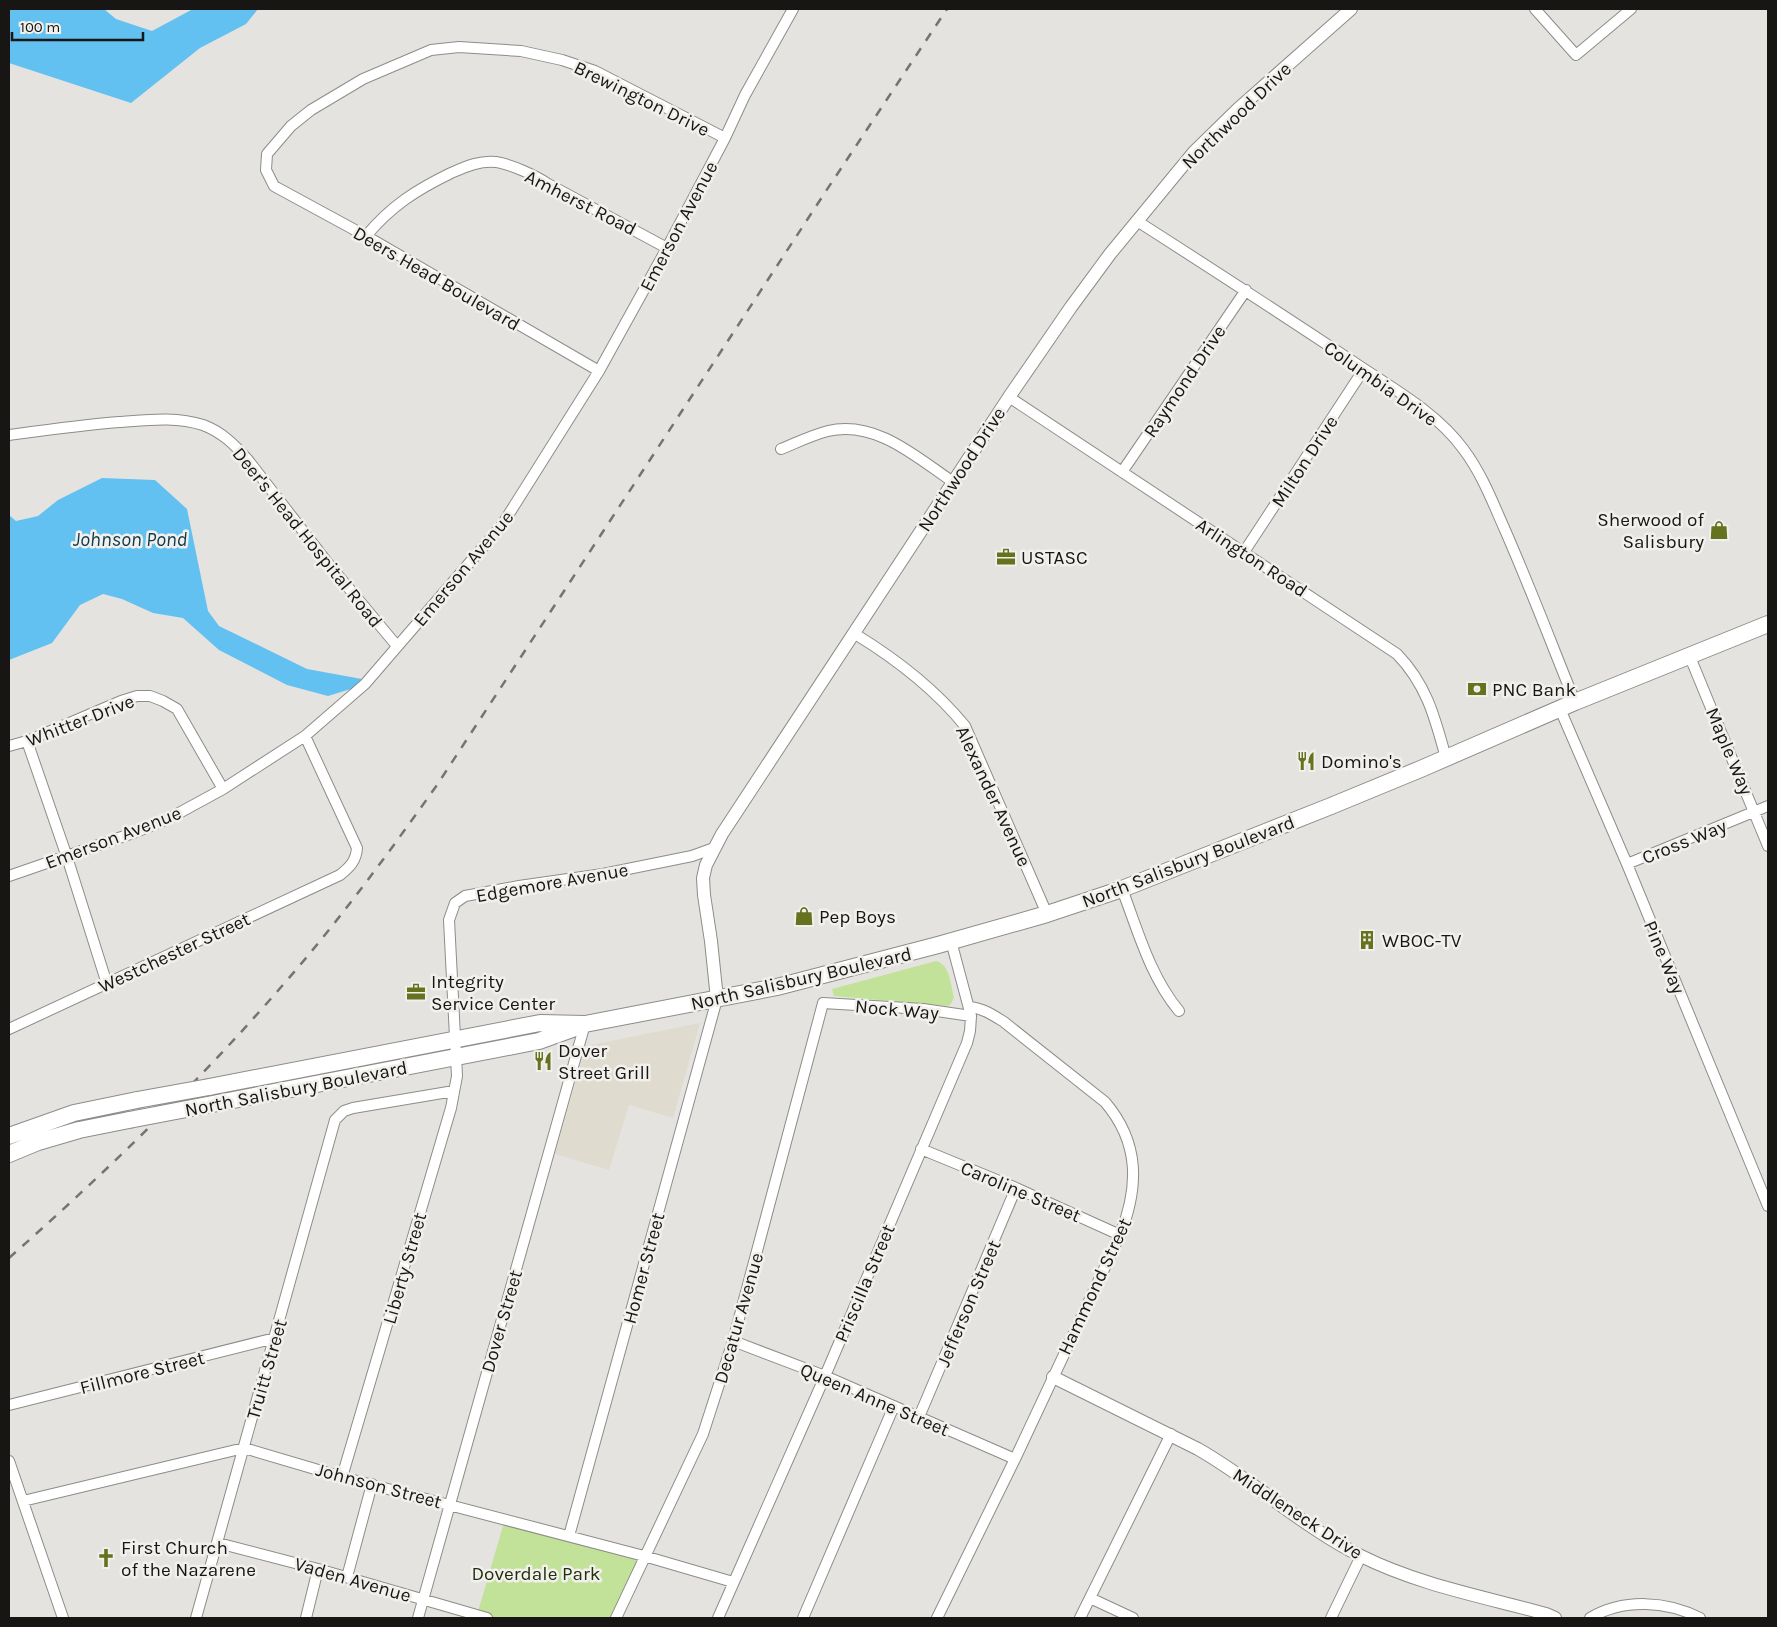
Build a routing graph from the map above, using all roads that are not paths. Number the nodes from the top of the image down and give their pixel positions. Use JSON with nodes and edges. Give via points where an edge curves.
{"nodes":[{"id":1,"x":793,"y":9,"type":"edge"},
{"id":2,"x":1351,"y":9,"type":"edge"},
{"id":3,"x":1535,"y":9,"type":"edge"},
{"id":4,"x":1631,"y":9,"type":"edge"},
{"id":5,"x":725,"y":138,"type":"junction"},
{"id":6,"x":274,"y":186,"type":"joint"},
{"id":7,"x":1136,"y":221,"type":"junction"},
{"id":8,"x":366,"y":236,"type":"junction"},
{"id":9,"x":667,"y":248,"type":"junction"},
{"id":10,"x":1246,"y":290,"type":"junction"},
{"id":11,"x":1364,"y":369,"type":"junction"},
{"id":12,"x":599,"y":372,"type":"junction"},
{"id":13,"x":1009,"y":397,"type":"junction"},
{"id":14,"x":9,"y":435,"type":"edge"},
{"id":15,"x":781,"y":449,"type":"dead end"},
{"id":16,"x":1122,"y":472,"type":"junction"},
{"id":17,"x":953,"y":482,"type":"junction"},
{"id":18,"x":1244,"y":552,"type":"junction"},
{"id":19,"x":1768,"y":624,"type":"edge"},
{"id":20,"x":855,"y":634,"type":"junction"},
{"id":21,"x":397,"y":646,"type":"junction"},
{"id":22,"x":1690,"y":657,"type":"junction"},
{"id":23,"x":1575,"y":702,"type":"junction"},
{"id":24,"x":1560,"y":709,"type":"junction"},
{"id":25,"x":305,"y":736,"type":"junction"},
{"id":26,"x":27,"y":741,"type":"junction"},
{"id":27,"x":9,"y":746,"type":"edge"},
{"id":28,"x":1446,"y":758,"type":"junction"},
{"id":29,"x":222,"y":789,"type":"junction"},
{"id":30,"x":1768,"y":806,"type":"edge"},
{"id":31,"x":1755,"y":812,"type":"junction"},
{"id":32,"x":1768,"y":846,"type":"edge"},
{"id":33,"x":714,"y":848,"type":"junction"},
{"id":34,"x":68,"y":856,"type":"junction"},
{"id":35,"x":1627,"y":864,"type":"junction"},
{"id":36,"x":9,"y":876,"type":"edge"},
{"id":37,"x":1122,"y":889,"type":"junction"},
{"id":38,"x":1047,"y":914,"type":"junction"},
{"id":39,"x":951,"y":941,"type":"junction"},
{"id":40,"x":107,"y":984,"type":"junction"},
{"id":41,"x":717,"y":999,"type":"junction"},
{"id":42,"x":823,"y":1003,"type":"joint"},
{"id":43,"x":970,"y":1011,"type":"junction"},
{"id":44,"x":1179,"y":1011,"type":"dead end"},
{"id":45,"x":584,"y":1024,"type":"junction"},
{"id":46,"x":9,"y":1028,"type":"edge"},
{"id":47,"x":456,"y":1040,"type":"junction"},
{"id":48,"x":457,"y":1057,"type":"junction"},
{"id":49,"x":454,"y":1091,"type":"junction"},
{"id":50,"x":9,"y":1136,"type":"edge"},
{"id":51,"x":921,"y":1149,"type":"junction"},
{"id":52,"x":9,"y":1154,"type":"edge"},
{"id":53,"x":1016,"y":1188,"type":"junction"},
{"id":54,"x":1768,"y":1206,"type":"edge"},
{"id":55,"x":1120,"y":1235,"type":"junction"},
{"id":56,"x":275,"y":1338,"type":"junction"},
{"id":57,"x":733,"y":1341,"type":"junction"},
{"id":58,"x":825,"y":1376,"type":"junction"},
{"id":59,"x":1052,"y":1376,"type":"junction"},
{"id":60,"x":9,"y":1405,"type":"edge"},
{"id":61,"x":894,"y":1406,"type":"junction"},
{"id":62,"x":919,"y":1417,"type":"junction"},
{"id":63,"x":1171,"y":1434,"type":"junction"},
{"id":64,"x":244,"y":1448,"type":"junction"},
{"id":65,"x":1015,"y":1459,"type":"junction"},
{"id":66,"x":9,"y":1462,"type":"edge"},
{"id":67,"x":342,"y":1477,"type":"junction"},
{"id":68,"x":372,"y":1484,"type":"junction"},
{"id":69,"x":23,"y":1501,"type":"junction"},
{"id":70,"x":450,"y":1504,"type":"junction"},
{"id":71,"x":569,"y":1536,"type":"junction"},
{"id":72,"x":218,"y":1543,"type":"junction"},
{"id":73,"x":644,"y":1556,"type":"junction"},
{"id":74,"x":1361,"y":1556,"type":"junction"},
{"id":75,"x":318,"y":1569,"type":"junction"},
{"id":76,"x":347,"y":1577,"type":"junction"},
{"id":77,"x":733,"y":1582,"type":"junction"},
{"id":78,"x":1090,"y":1598,"type":"junction"},
{"id":79,"x":423,"y":1599,"type":"junction"},
{"id":80,"x":63,"y":1618,"type":"edge"},
{"id":81,"x":196,"y":1618,"type":"edge"},
{"id":82,"x":306,"y":1618,"type":"edge"},
{"id":83,"x":418,"y":1618,"type":"edge"},
{"id":84,"x":487,"y":1618,"type":"edge"},
{"id":85,"x":616,"y":1618,"type":"edge"},
{"id":86,"x":718,"y":1618,"type":"edge"},
{"id":87,"x":803,"y":1618,"type":"edge"},
{"id":88,"x":937,"y":1618,"type":"edge"},
{"id":89,"x":1080,"y":1618,"type":"edge"},
{"id":90,"x":1133,"y":1618,"type":"edge"},
{"id":91,"x":1331,"y":1618,"type":"edge"},
{"id":92,"x":1555,"y":1618,"type":"edge"},
{"id":93,"x":1590,"y":1618,"type":"edge"},
{"id":94,"x":1700,"y":1618,"type":"edge"}],
"edges":[{"from":1,"to":5,"type":"street","name":"Emerson Avenue"},
{"from":2,"to":7,"type":"street","name":"Northwood Drive","via":[[1194,152]]},
{"from":3,"to":4,"type":"street","via":[[1576,55]]},
{"from":5,"to":6,"type":"street","name":"Brewington Drive","via":[[596,71],[512,50],[459,47],[431,50],[363,79],[310,110],[291,126],[268,154],[266,170]]},
{"from":5,"to":9,"type":"street","name":"Emerson Avenue"},
{"from":6,"to":8,"type":"street","name":"Deers Head Boulevard"},
{"from":7,"to":10,"type":"street","name":"Columbia Drive"},
{"from":7,"to":13,"type":"street","name":"Northwood Drive","via":[[1070,308]]},
{"from":8,"to":9,"type":"street","name":"Amherst Road","via":[[380,219],[428,184],[480,162],[496,162],[538,177]]},
{"from":8,"to":12,"type":"street","name":"Deers Head Boulevard"},
{"from":9,"to":12,"type":"street","name":"Emerson Avenue"},
{"from":10,"to":11,"type":"street","name":"Columbia Drive"},
{"from":10,"to":16,"type":"street","name":"Raymond Drive"},
{"from":11,"to":18,"type":"street","name":"Milton Drive"},
{"from":11,"to":23,"type":"street","name":"Columbia Drive","via":[[1411,400],[1448,431],[1476,467],[1520,563]]},
{"from":12,"to":21,"type":"street","name":"Emerson Avenue","via":[[502,525]]},
{"from":13,"to":16,"type":"street","name":"Arlington Road"},
{"from":13,"to":17,"type":"street","name":"Northwood Drive"},
{"from":14,"to":21,"type":"street","name":"Deer's Head Hospital Road","via":[[170,418],[203,425],[220,433],[248,460]]},
{"from":15,"to":17,"type":"street","via":[[828,431],[851,428],[869,431],[886,438]]},
{"from":16,"to":18,"type":"street","name":"Arlington Road"},
{"from":17,"to":20,"type":"street","name":"Northwood Drive"},
{"from":18,"to":28,"type":"street","name":"Arlington Road","via":[[1398,654],[1414,674],[1432,709]]},
{"from":19,"to":22,"type":"main road","name":"North Salisbury Boulevard"},
{"from":20,"to":33,"type":"street","name":"Northwood Drive"},
{"from":20,"to":38,"type":"street","name":"Alexander Avenue","via":[[922,680],[965,726]]},
{"from":21,"to":25,"type":"street","name":"Emerson Avenue","via":[[365,684]]},
{"from":22,"to":23,"type":"main road","name":"North Salisbury Boulevard"},
{"from":22,"to":31,"type":"street","name":"Maple Way"},
{"from":23,"to":24,"type":"main road","name":"North Salisbury Boulevard"},
{"from":24,"to":28,"type":"main road","name":"North Salisbury Boulevard"},
{"from":24,"to":35,"type":"street","name":"Pine Way"},
{"from":25,"to":29,"type":"street","name":"Emerson Avenue"},
{"from":25,"to":40,"type":"street","name":"Westchester Street","via":[[357,848],[350,866],[340,875]]},
{"from":26,"to":27,"type":"street","name":"Whitter Drive"},
{"from":26,"to":29,"type":"street","name":"Whitter Drive","via":[[121,701],[150,696],[176,709]]},
{"from":26,"to":34,"type":"street"},
{"from":28,"to":37,"type":"main road","name":"North Salisbury Boulevard"},
{"from":29,"to":34,"type":"street","name":"Emerson Avenue","via":[[168,819]]},
{"from":30,"to":31,"type":"street","name":"Cross Way"},
{"from":31,"to":32,"type":"street","name":"Maple Way"},
{"from":31,"to":35,"type":"street","name":"Cross Way"},
{"from":33,"to":41,"type":"street","name":"Northwood Drive","via":[[703,878]]},
{"from":33,"to":47,"type":"street","name":"Edgemore Avenue","via":[[692,856],[603,874],[465,896],[455,903],[449,920]]},
{"from":34,"to":36,"type":"street","name":"Emerson Avenue"},
{"from":34,"to":40,"type":"street"},
{"from":35,"to":54,"type":"street","name":"Pine Way"},
{"from":37,"to":38,"type":"main road","name":"North Salisbury Boulevard"},
{"from":37,"to":44,"type":"street","via":[[1154,974]]},
{"from":38,"to":39,"type":"main road","name":"North Salisbury Boulevard"},
{"from":39,"to":41,"type":"main road","name":"North Salisbury Boulevard","via":[[790,984]]},
{"from":39,"to":43,"type":"street","name":"Priscilla Street"},
{"from":40,"to":46,"type":"street","name":"Westchester Street"},
{"from":41,"to":45,"type":"main road","name":"North Salisbury Boulevard"},
{"from":41,"to":71,"type":"street","name":"Homer Street"},
{"from":42,"to":43,"type":"street","name":"Nock Way","via":[[923,1009],[946,1014]]},
{"from":42,"to":57,"type":"street","name":"Decatur Avenue"},
{"from":43,"to":51,"type":"street","name":"Priscilla Street","via":[[967,1043]]},
{"from":43,"to":55,"type":"street","name":"Hammond Street","via":[[978,1008],[1004,1022],[1090,1088],[1115,1113],[1124,1129],[1133,1170],[1129,1213]]},
{"from":45,"to":47,"type":"main road","name":"North Salisbury Boulevard","via":[[540,1024]]},
{"from":45,"to":48,"type":"main road","name":"North Salisbury Boulevard","via":[[539,1041]]},
{"from":45,"to":70,"type":"street","name":"Dover Street"},
{"from":47,"to":48,"type":"street","name":"Edgemore Avenue"},
{"from":47,"to":50,"type":"main road","name":"North Salisbury Boulevard","bridge":true,"via":[[137,1100],[74,1114]]},
{"from":48,"to":49,"type":"street","name":"Liberty Street"},
{"from":48,"to":52,"type":"main road","name":"North Salisbury Boulevard","bridge":true,"via":[[80,1130]]},
{"from":49,"to":56,"type":"street","name":"Truitt Street","via":[[353,1108],[335,1120]]},
{"from":49,"to":67,"type":"street","name":"Liberty Street"},
{"from":51,"to":53,"type":"street","name":"Caroline Street"},
{"from":51,"to":58,"type":"street","name":"Priscilla Street"},
{"from":53,"to":55,"type":"street","name":"Caroline Street"},
{"from":53,"to":62,"type":"street","name":"Jefferson Street"},
{"from":55,"to":59,"type":"street","name":"Hammond Street"},
{"from":56,"to":60,"type":"street","name":"Fillmore Street"},
{"from":56,"to":64,"type":"street","name":"Truitt Street"},
{"from":57,"to":58,"type":"street","name":"Queen Anne Street"},
{"from":57,"to":73,"type":"street","name":"Decatur Avenue","via":[[703,1434]]},
{"from":58,"to":61,"type":"street","name":"Queen Anne Street"},
{"from":58,"to":77,"type":"street","name":"Priscilla Street"},
{"from":59,"to":63,"type":"street","name":"Middleneck Drive"},
{"from":59,"to":65,"type":"street","name":"Hammond Street"},
{"from":61,"to":62,"type":"street","name":"Queen Anne Street"},
{"from":61,"to":87,"type":"street"},
{"from":62,"to":65,"type":"street","name":"Queen Anne Street"},
{"from":63,"to":74,"type":"street","name":"Middleneck Drive","via":[[1220,1462]]},
{"from":63,"to":78,"type":"street"},
{"from":64,"to":67,"type":"street","name":"Johnson Street"},
{"from":64,"to":69,"type":"street","name":"Johnson Street"},
{"from":64,"to":72,"type":"street","name":"Truitt Street"},
{"from":65,"to":88,"type":"street","name":"Hammond Street"},
{"from":66,"to":69,"type":"street"},
{"from":67,"to":68,"type":"street","name":"Johnson Street"},
{"from":68,"to":70,"type":"street","name":"Johnson Street"},
{"from":68,"to":76,"type":"street"},
{"from":69,"to":80,"type":"street"},
{"from":70,"to":71,"type":"street","name":"Johnson Street"},
{"from":70,"to":79,"type":"street","name":"Dover Street"},
{"from":71,"to":73,"type":"street","name":"Johnson Street"},
{"from":72,"to":75,"type":"street","name":"Vaden Avenue"},
{"from":72,"to":81,"type":"street","name":"Truitt Street"},
{"from":73,"to":77,"type":"street","name":"Johnson Street"},
{"from":73,"to":85,"type":"street","name":"Decatur Avenue"},
{"from":74,"to":91,"type":"street"},
{"from":74,"to":92,"type":"street","name":"Middleneck Drive","via":[[1414,1578]]},
{"from":75,"to":76,"type":"street","name":"Vaden Avenue"},
{"from":75,"to":82,"type":"street"},
{"from":76,"to":79,"type":"street","name":"Vaden Avenue"},
{"from":77,"to":86,"type":"street","name":"Priscilla Street"},
{"from":78,"to":89,"type":"street"},
{"from":78,"to":90,"type":"street"},
{"from":79,"to":83,"type":"street","name":"Dover Street"},
{"from":79,"to":84,"type":"street","name":"Vaden Avenue"},
{"from":93,"to":94,"type":"street","via":[[1614,1608],[1654,1603],[1678,1608]]}]}
